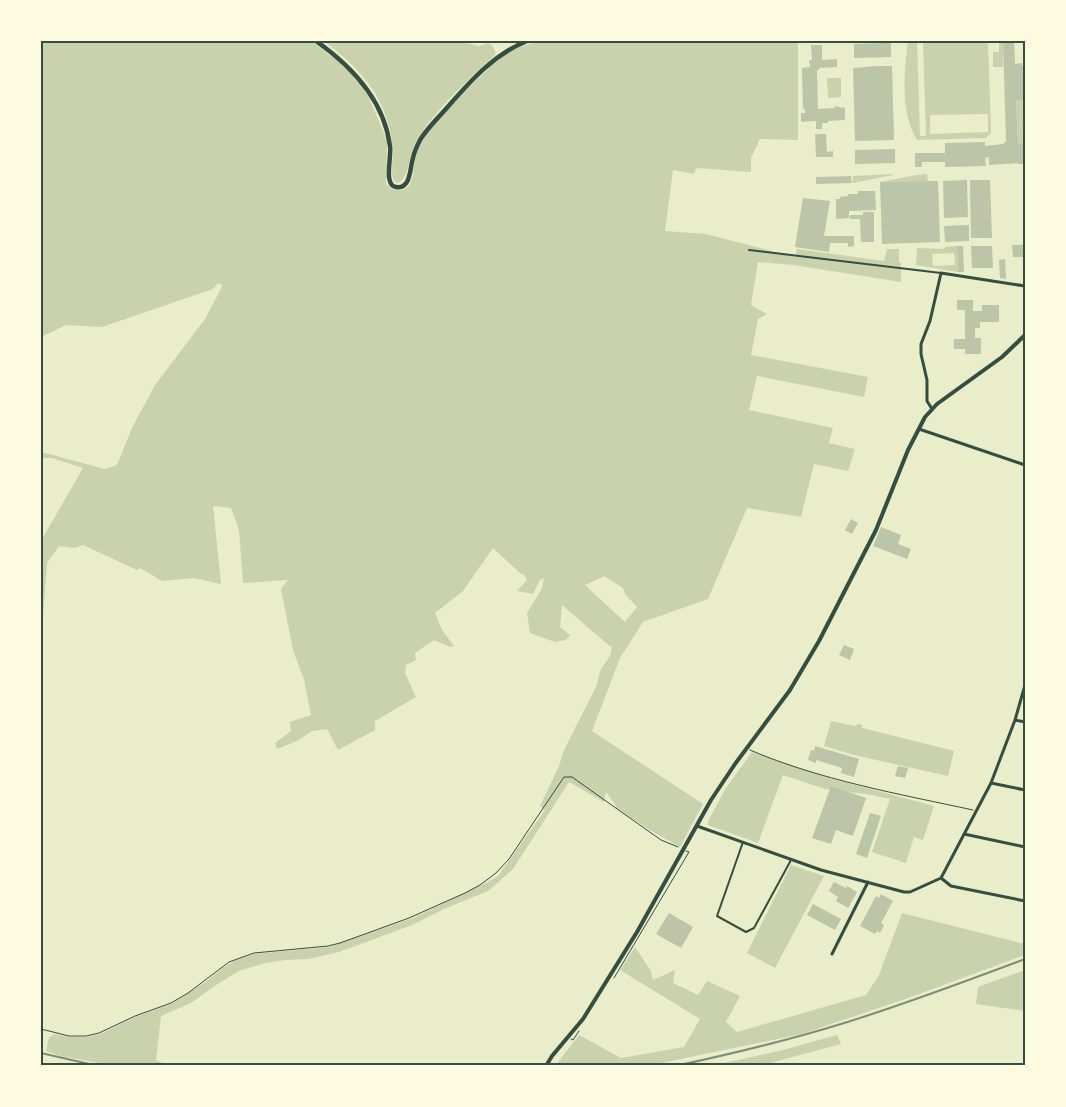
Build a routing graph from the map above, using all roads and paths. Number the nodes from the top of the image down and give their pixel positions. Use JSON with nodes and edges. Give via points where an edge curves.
{"nodes":[{"id":1,"x":316,"y":41,"type":"edge"},
{"id":2,"x":527,"y":41,"type":"edge"},
{"id":3,"x":749,"y":250,"type":"dead end"},
{"id":4,"x":941,"y":273,"type":"junction"},
{"id":5,"x":1025,"y":286,"type":"edge"},
{"id":6,"x":1025,"y":335,"type":"edge"},
{"id":7,"x":932,"y":409,"type":"junction"},
{"id":8,"x":918,"y":429,"type":"junction"},
{"id":9,"x":1025,"y":465,"type":"edge"},
{"id":10,"x":1025,"y":685,"type":"edge"},
{"id":11,"x":1015,"y":720,"type":"junction"},
{"id":12,"x":1025,"y":722,"type":"edge"},
{"id":13,"x":746,"y":748,"type":"junction"},
{"id":14,"x":991,"y":783,"type":"junction"},
{"id":15,"x":1025,"y":790,"type":"edge"},
{"id":16,"x":976,"y":811,"type":"junction"},
{"id":17,"x":697,"y":826,"type":"junction"},
{"id":18,"x":964,"y":834,"type":"junction"},
{"id":19,"x":743,"y":842,"type":"junction"},
{"id":20,"x":1025,"y":847,"type":"edge"},
{"id":21,"x":684,"y":850,"type":"junction"},
{"id":22,"x":791,"y":860,"type":"junction"},
{"id":23,"x":941,"y":878,"type":"junction"},
{"id":24,"x":868,"y":882,"type":"junction"},
{"id":25,"x":1025,"y":901,"type":"edge"},
{"id":26,"x":832,"y":954,"type":"dead end"},
{"id":27,"x":41,"y":1029,"type":"edge"},
{"id":28,"x":546,"y":1066,"type":"edge"}],
"edges":[{"from":1,"to":2,"type":"main road","via":[[352,70],[379,108],[390,146],[388,177],[398,188],[408,180],[420,140],[468,84],[495,59]]},
{"from":3,"to":4,"type":"lane"},
{"from":4,"to":5,"type":"street"},
{"from":4,"to":7,"type":"street","via":[[921,354],[927,380],[927,401]]},
{"from":6,"to":7,"type":"street","via":[[1002,357]]},
{"from":7,"to":8,"type":"street"},
{"from":8,"to":9,"type":"street"},
{"from":8,"to":13,"type":"street","via":[[876,530],[823,633],[790,690]]},
{"from":10,"to":11,"type":"street"},
{"from":11,"to":12,"type":"street"},
{"from":11,"to":14,"type":"street"},
{"from":13,"to":16,"type":"path","via":[[800,768]]},
{"from":13,"to":17,"type":"street"},
{"from":14,"to":15,"type":"street"},
{"from":14,"to":16,"type":"street"},
{"from":16,"to":18,"type":"street"},
{"from":17,"to":19,"type":"street"},
{"from":17,"to":21,"type":"street"},
{"from":18,"to":20,"type":"street"},
{"from":18,"to":23,"type":"street"},
{"from":19,"to":22,"type":"street"},
{"from":19,"to":22,"type":"lane","via":[[717,916],[746,932],[754,928]]},
{"from":21,"to":27,"type":"path","via":[[661,840],[572,777],[564,778],[496,874],[464,893],[409,918],[340,943],[254,952],[229,962],[171,1003],[99,1033],[69,1036]]},
{"from":21,"to":28,"type":"street","via":[[583,1019]]},
{"from":22,"to":24,"type":"street"},
{"from":23,"to":24,"type":"street","via":[[910,892]]},
{"from":23,"to":25,"type":"street","via":[[951,886]]},
{"from":24,"to":26,"type":"street"}]}
